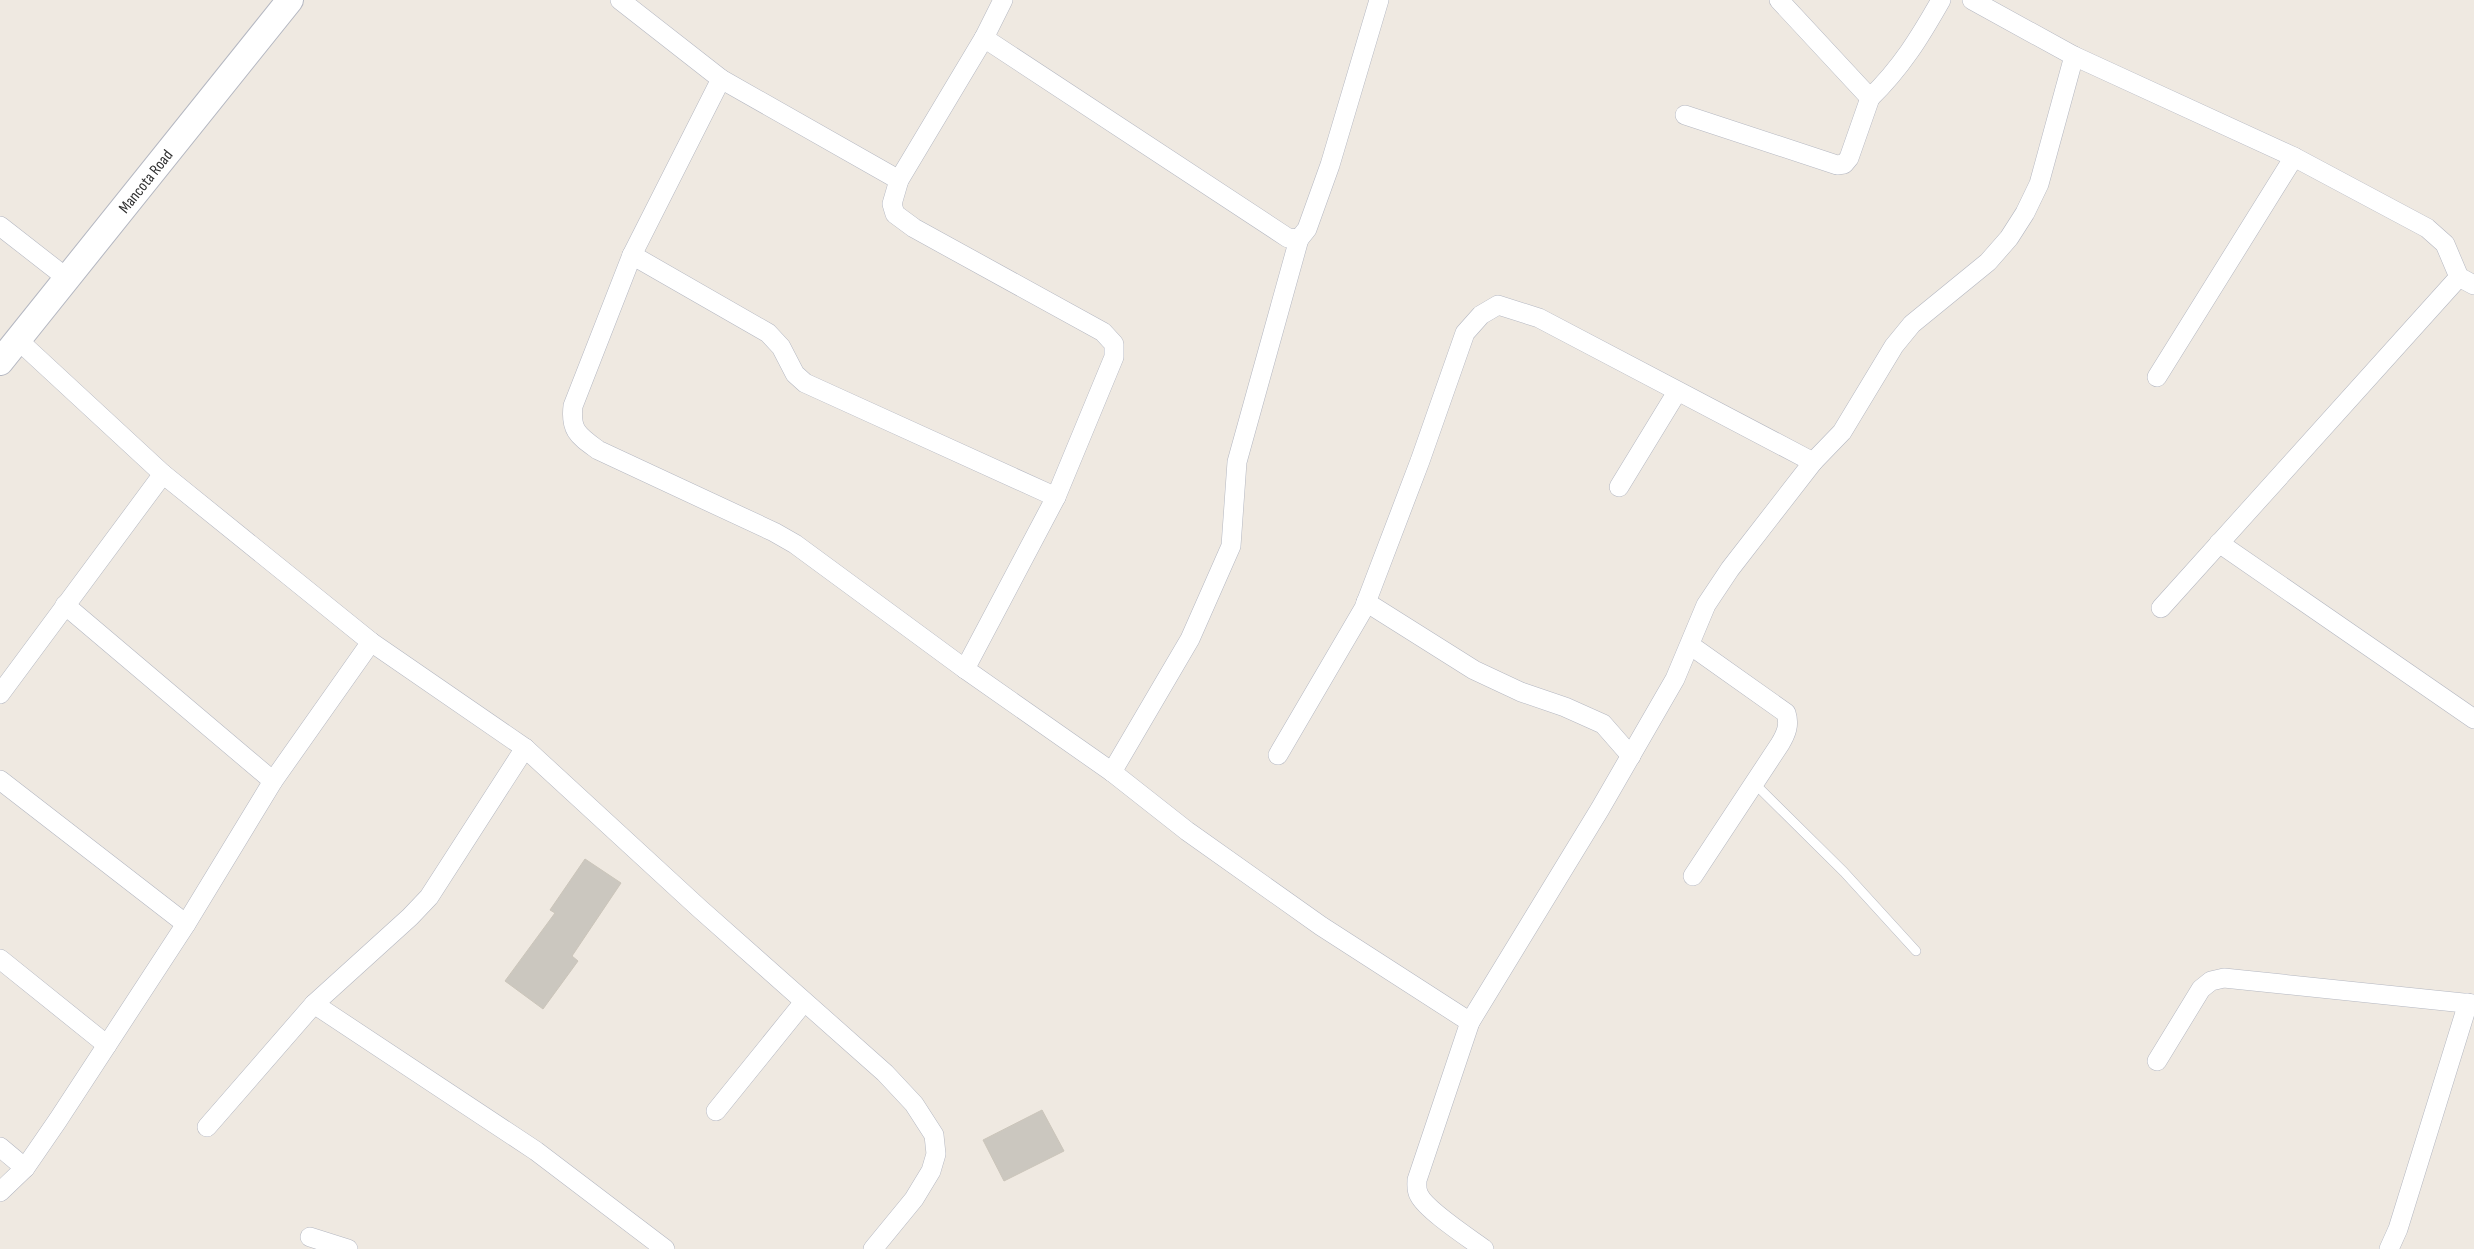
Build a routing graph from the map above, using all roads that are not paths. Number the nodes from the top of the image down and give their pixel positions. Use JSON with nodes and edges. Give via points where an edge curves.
{"nodes":[{"id":1,"x":290,"y":0,"type":"edge"},
{"id":2,"x":620,"y":0,"type":"edge"},
{"id":3,"x":1002,"y":0,"type":"edge"},
{"id":4,"x":1379,"y":0,"type":"edge"},
{"id":5,"x":1779,"y":0,"type":"edge"},
{"id":6,"x":1941,"y":0,"type":"edge"},
{"id":7,"x":1972,"y":0,"type":"edge"},
{"id":8,"x":984,"y":38,"type":"junction"},
{"id":9,"x":2074,"y":56,"type":"junction"},
{"id":10,"x":721,"y":79,"type":"junction"},
{"id":11,"x":1870,"y":98,"type":"junction"},
{"id":12,"x":1685,"y":115,"type":"dead end"},
{"id":13,"x":2294,"y":157,"type":"junction"},
{"id":14,"x":899,"y":180,"type":"junction"},
{"id":15,"x":0,"y":226,"type":"edge"},
{"id":16,"x":1299,"y":239,"type":"junction"},
{"id":17,"x":632,"y":255,"type":"junction"},
{"id":18,"x":68,"y":279,"type":"junction"},
{"id":19,"x":2466,"y":281,"type":"edge"},
{"id":20,"x":18,"y":340,"type":"junction"},
{"id":21,"x":0,"y":362,"type":"edge"},
{"id":22,"x":2157,"y":377,"type":"dead end"},
{"id":23,"x":1677,"y":392,"type":"junction"},
{"id":24,"x":1813,"y":462,"type":"junction"},
{"id":25,"x":163,"y":474,"type":"junction"},
{"id":26,"x":1619,"y":487,"type":"dead end"},
{"id":27,"x":1056,"y":497,"type":"junction"},
{"id":28,"x":2219,"y":544,"type":"junction"},
{"id":29,"x":1366,"y":602,"type":"junction"},
{"id":30,"x":64,"y":604,"type":"junction"},
{"id":31,"x":2161,"y":608,"type":"dead end"},
{"id":32,"x":371,"y":642,"type":"junction"},
{"id":33,"x":1690,"y":645,"type":"junction"},
{"id":34,"x":965,"y":669,"type":"junction"},
{"id":35,"x":0,"y":694,"type":"edge"},
{"id":36,"x":2474,"y":720,"type":"edge"},
{"id":37,"x":525,"y":748,"type":"junction"},
{"id":38,"x":1278,"y":754,"type":"dead end"},
{"id":39,"x":1631,"y":756,"type":"junction"},
{"id":40,"x":1112,"y":772,"type":"junction"},
{"id":41,"x":0,"y":780,"type":"edge"},
{"id":42,"x":273,"y":781,"type":"junction"},
{"id":43,"x":1754,"y":783,"type":"junction"},
{"id":44,"x":1693,"y":876,"type":"dead end"},
{"id":45,"x":186,"y":924,"type":"junction"},
{"id":46,"x":1916,"y":951,"type":"dead end"},
{"id":47,"x":0,"y":959,"type":"edge"},
{"id":48,"x":804,"y":1002,"type":"junction"},
{"id":49,"x":2471,"y":1003,"type":"edge"},
{"id":50,"x":314,"y":1004,"type":"junction"},
{"id":51,"x":1470,"y":1022,"type":"junction"},
{"id":52,"x":107,"y":1045,"type":"junction"},
{"id":53,"x":2157,"y":1061,"type":"dead end"},
{"id":54,"x":716,"y":1111,"type":"dead end"},
{"id":55,"x":207,"y":1127,"type":"dead end"},
{"id":56,"x":0,"y":1148,"type":"edge"},
{"id":57,"x":25,"y":1168,"type":"junction"},
{"id":58,"x":0,"y":1192,"type":"edge"},
{"id":59,"x":310,"y":1237,"type":"dead end"},
{"id":60,"x":348,"y":1249,"type":"edge"},
{"id":61,"x":665,"y":1249,"type":"edge"},
{"id":62,"x":873,"y":1249,"type":"edge"},
{"id":63,"x":1484,"y":1249,"type":"edge"},
{"id":64,"x":2389,"y":1249,"type":"edge"}],
"edges":[{"from":1,"to":18,"type":"main road","name":"Mancota Road"},
{"from":2,"to":10,"type":"street"},
{"from":3,"to":8,"type":"street"},
{"from":4,"to":16,"type":"street","via":[[1330,165],[1307,229]]},
{"from":5,"to":11,"type":"street"},
{"from":6,"to":11,"type":"street","via":[[1898,70]]},
{"from":7,"to":9,"type":"street"},
{"from":8,"to":14,"type":"street"},
{"from":8,"to":16,"type":"street","via":[[1288,238]]},
{"from":9,"to":13,"type":"street"},
{"from":9,"to":24,"type":"street","via":[[2039,184],[2009,238],[1988,262],[1912,324],[1894,346],[1842,432]]},
{"from":10,"to":14,"type":"street"},
{"from":10,"to":17,"type":"street"},
{"from":11,"to":12,"type":"street","via":[[1849,158],[1844,164],[1837,165]]},
{"from":13,"to":19,"type":"street","via":[[2427,228],[2445,244]]},
{"from":13,"to":22,"type":"street"},
{"from":14,"to":27,"type":"street","via":[[892,204],[901,220],[1103,332],[1114,344],[1114,357]]},
{"from":15,"to":18,"type":"street"},
{"from":16,"to":40,"type":"street","via":[[1236,462],[1231,546],[1190,639]]},
{"from":17,"to":27,"type":"street","via":[[768,332],[781,346],[794,374],[805,383]]},
{"from":17,"to":34,"type":"street","via":[[573,406],[572,421],[579,436],[598,450],[794,544]]},
{"from":18,"to":20,"type":"main road","name":"Mancota Road"},
{"from":19,"to":28,"type":"street"},
{"from":20,"to":21,"type":"main road","name":"Mancota Road"},
{"from":20,"to":25,"type":"street"},
{"from":23,"to":24,"type":"street"},
{"from":23,"to":26,"type":"street"},
{"from":23,"to":29,"type":"street","via":[[1540,318],[1498,304],[1481,315],[1465,332],[1414,479]]},
{"from":24,"to":33,"type":"street","via":[[1730,569],[1706,605]]},
{"from":25,"to":30,"type":"street"},
{"from":25,"to":32,"type":"street"},
{"from":27,"to":34,"type":"street"},
{"from":28,"to":31,"type":"street"},
{"from":28,"to":36,"type":"street"},
{"from":29,"to":38,"type":"street"},
{"from":29,"to":39,"type":"street","via":[[1474,670],[1520,692],[1603,724]]},
{"from":30,"to":35,"type":"street"},
{"from":30,"to":42,"type":"street"},
{"from":32,"to":37,"type":"street"},
{"from":32,"to":42,"type":"street"},
{"from":33,"to":39,"type":"street","via":[[1675,679]]},
{"from":33,"to":43,"type":"street","via":[[1786,713],[1789,720],[1786,733]]},
{"from":34,"to":40,"type":"street"},
{"from":37,"to":48,"type":"street"},
{"from":37,"to":50,"type":"street","via":[[430,897]]},
{"from":39,"to":51,"type":"street"},
{"from":40,"to":51,"type":"street","via":[[1187,831],[1321,926]]},
{"from":41,"to":45,"type":"street"},
{"from":42,"to":45,"type":"street"},
{"from":43,"to":44,"type":"street"},
{"from":43,"to":46,"type":"lane","via":[[1844,872]]},
{"from":45,"to":52,"type":"street"},
{"from":47,"to":52,"type":"street"},
{"from":48,"to":54,"type":"street"},
{"from":48,"to":62,"type":"street","via":[[885,1073],[914,1104],[934,1135],[936,1154],[931,1171],[914,1199]]},
{"from":49,"to":53,"type":"street","via":[[2224,978],[2211,981],[2201,989]]},
{"from":49,"to":64,"type":"street"},
{"from":50,"to":55,"type":"street"},
{"from":50,"to":61,"type":"street","via":[[536,1151]]},
{"from":51,"to":63,"type":"street","via":[[1417,1180],[1417,1190],[1420,1198],[1431,1208]]},
{"from":52,"to":57,"type":"street"},
{"from":56,"to":57,"type":"street"},
{"from":57,"to":58,"type":"street"},
{"from":59,"to":60,"type":"street"}]}
